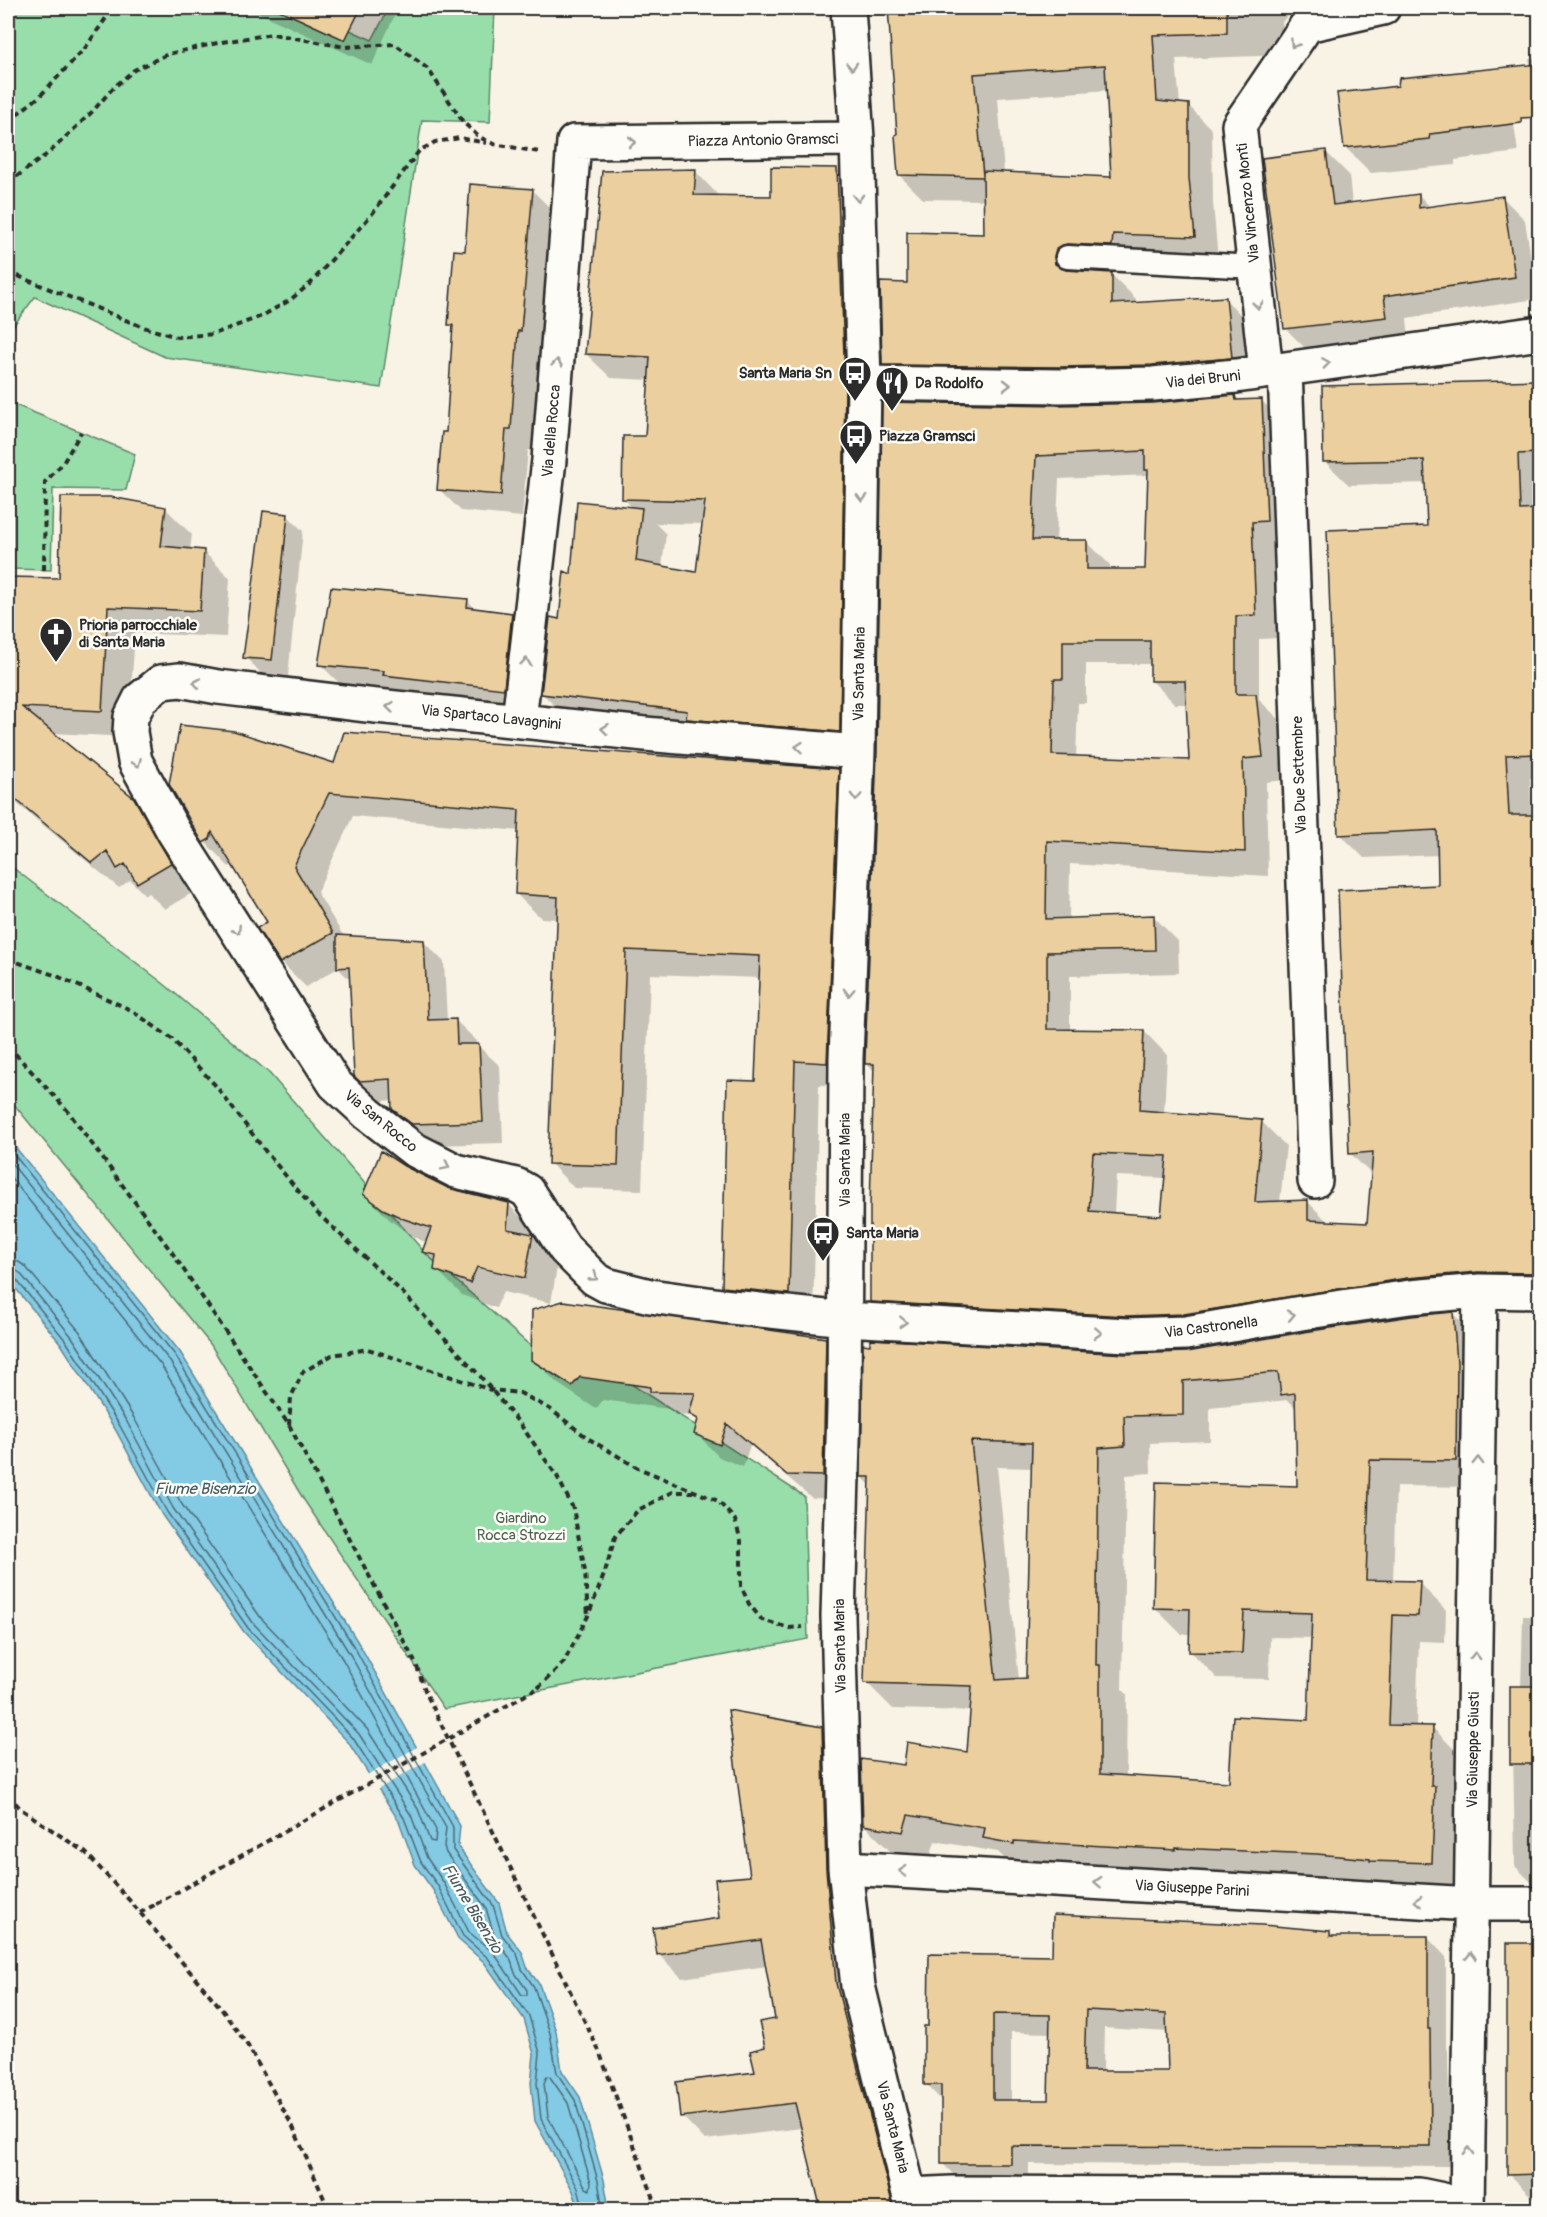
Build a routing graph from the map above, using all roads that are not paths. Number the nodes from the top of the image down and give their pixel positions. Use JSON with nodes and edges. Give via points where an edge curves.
{"nodes":[{"id":1,"x":848,"y":8,"type":"edge"},
{"id":2,"x":1383,"y":8,"type":"edge"},
{"id":3,"x":856,"y":139,"type":"junction"},
{"id":4,"x":573,"y":150,"type":"joint"},
{"id":5,"x":1067,"y":257,"type":"dead end"},
{"id":6,"x":1255,"y":267,"type":"junction"},
{"id":7,"x":1539,"y":333,"type":"edge"},
{"id":8,"x":1275,"y":370,"type":"junction"},
{"id":9,"x":864,"y":383,"type":"junction"},
{"id":10,"x":135,"y":706,"type":"joint"},
{"id":11,"x":519,"y":720,"type":"junction"},
{"id":12,"x":858,"y":752,"type":"junction"},
{"id":13,"x":1315,"y":1180,"type":"dead end"},
{"id":14,"x":1480,"y":1291,"type":"junction"},
{"id":15,"x":1539,"y":1292,"type":"edge"},
{"id":16,"x":845,"y":1319,"type":"junction"},
{"id":17,"x":845,"y":1868,"type":"junction"},
{"id":18,"x":1472,"y":1904,"type":"junction"},
{"id":19,"x":1539,"y":1904,"type":"edge"},
{"id":20,"x":911,"y":2202,"type":"edge"},
{"id":21,"x":1465,"y":2210,"type":"edge"}],
"edges":[{"from":1,"to":3,"type":"street","name":"Piazza Antonio Gramsci","one_way":true},
{"from":2,"to":6,"type":"street","name":"Via Vincenzo Monti","one_way":true,"via":[[1307,25],[1239,125]]},
{"from":4,"to":3,"type":"street","name":"Piazza Antonio Gramsci","one_way":true},
{"from":3,"to":9,"type":"street","name":"Via Santa Maria","one_way":true},
{"from":11,"to":4,"type":"street","name":"Via della Rocca","one_way":true,"via":[[549,460]]},
{"from":5,"to":6,"type":"lane"},
{"from":6,"to":8,"type":"street","name":"Via Vincenzo Monti","one_way":true},
{"from":8,"to":7,"type":"street","name":"Via dei Bruni","one_way":true},
{"from":9,"to":8,"type":"street","name":"Via dei Bruni","one_way":true,"via":[[1153,384]]},
{"from":8,"to":13,"type":"street","name":"Via Due Settembre"},
{"from":9,"to":12,"type":"street","name":"Via Santa Maria","one_way":true},
{"from":11,"to":10,"type":"street","name":"Via Spartaco Lavagnini","one_way":true,"via":[[332,701],[180,680],[161,682]]},
{"from":10,"to":16,"type":"street","name":"Via San Rocco","one_way":true,"via":[[130,732],[135,761],[174,832],[327,1075],[368,1114],[413,1149],[456,1171],[527,1191],[565,1249],[606,1285],[650,1296]]},
{"from":12,"to":11,"type":"street","name":"Via Spartaco Lavagnini","one_way":true},
{"from":12,"to":16,"type":"street","name":"Via Santa Maria","one_way":true,"via":[[846,1058]]},
{"from":14,"to":15,"type":"street","name":"Via Castronella"},
{"from":16,"to":14,"type":"street","name":"Via Castronella","one_way":true,"via":[[1127,1335],[1186,1333],[1312,1311]]},
{"from":18,"to":14,"type":"street","name":"Via Giuseppe Giusti","one_way":true},
{"from":16,"to":17,"type":"street","name":"Via Santa Maria","via":[[838,1627]]},
{"from":18,"to":17,"type":"street","name":"Via Giuseppe Parini","one_way":true},
{"from":17,"to":20,"type":"street","name":"Via Santa Maria","via":[[858,1986]]},
{"from":18,"to":19,"type":"street","name":"Via Giuseppe Parini"},
{"from":21,"to":18,"type":"street","name":"Via Giuseppe Giusti","one_way":true},
{"from":20,"to":21,"type":"street","via":[[952,2193],[1419,2196],[1443,2200]]}]}
